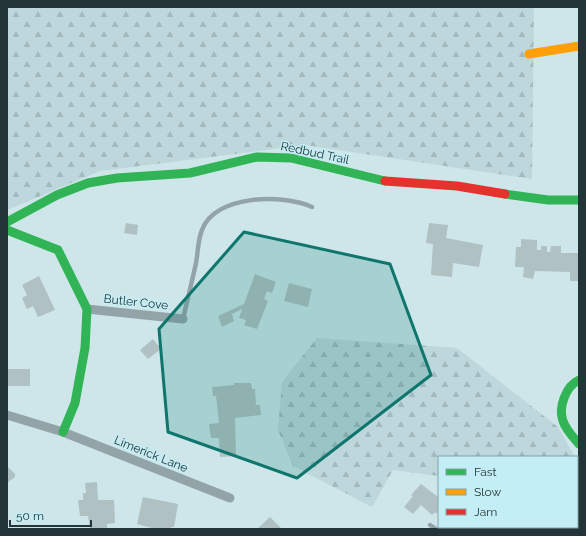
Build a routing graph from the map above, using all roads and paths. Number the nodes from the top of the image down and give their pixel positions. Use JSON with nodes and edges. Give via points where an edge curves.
{"nodes":[{"id":1,"x":579,"y":46,"type":"edge"},
{"id":2,"x":529,"y":54,"type":"dead end"},
{"id":3,"x":579,"y":200,"type":"edge"},
{"id":4,"x":312,"y":207,"type":"dead end"},
{"id":5,"x":7,"y":222,"type":"edge"},
{"id":6,"x":7,"y":230,"type":"edge"},
{"id":7,"x":88,"y":309,"type":"junction"},
{"id":8,"x":183,"y":319,"type":"joint"},
{"id":9,"x":579,"y":380,"type":"edge"},
{"id":10,"x":7,"y":415,"type":"edge"},
{"id":11,"x":64,"y":432,"type":"junction"},
{"id":12,"x":579,"y":444,"type":"edge"},
{"id":13,"x":230,"y":498,"type":"dead end"},
{"id":14,"x":430,"y":525,"type":"dead end"},
{"id":15,"x":436,"y":529,"type":"edge"}],
"edges":[{"from":1,"to":2,"type":"street"},
{"from":3,"to":5,"type":"street","name":"Redbud Trail","via":[[537,200],[457,186],[377,180],[279,156],[256,157],[189,173],[103,180],[74,187],[23,216]]},
{"from":4,"to":8,"type":"lane","via":[[300,201],[253,199],[229,206],[212,216],[202,229]]},
{"from":6,"to":7,"type":"street","via":[[58,250]]},
{"from":7,"to":8,"type":"street","name":"Butler Cove"},
{"from":7,"to":11,"type":"street","via":[[86,348],[75,403]]},
{"from":9,"to":12,"type":"street","via":[[567,391],[562,417]]},
{"from":10,"to":11,"type":"street","name":"Limerick Lane"},
{"from":11,"to":13,"type":"street","name":"Limerick Lane"},
{"from":14,"to":15,"type":"lane"}]}
